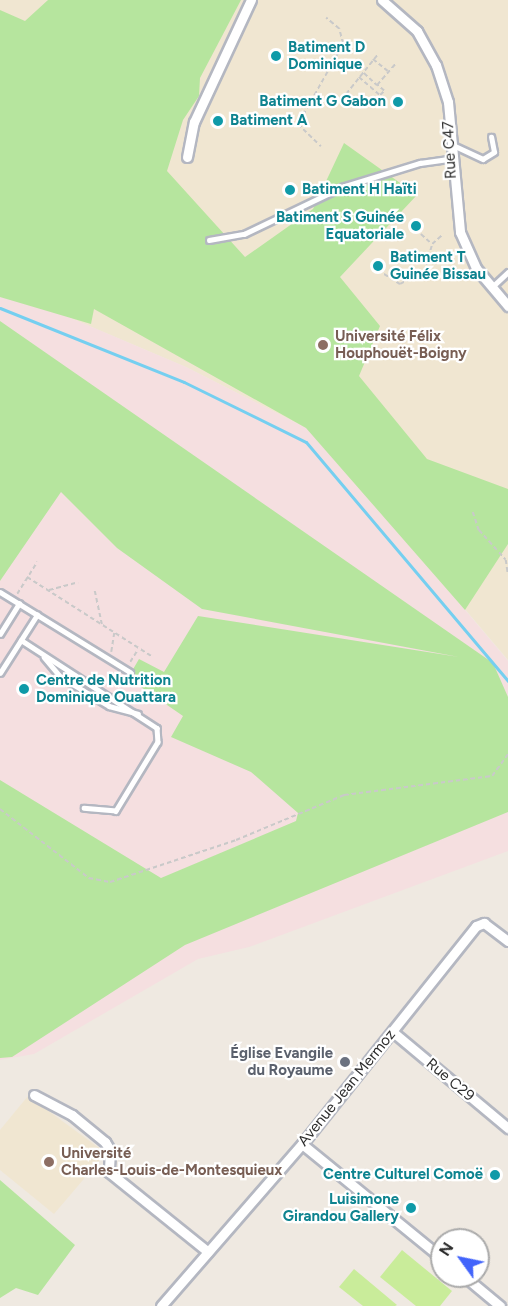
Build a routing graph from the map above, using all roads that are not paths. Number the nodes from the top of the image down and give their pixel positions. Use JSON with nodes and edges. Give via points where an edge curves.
{"nodes":[{"id":1,"x":251,"y":0,"type":"edge"},
{"id":2,"x":381,"y":0,"type":"edge"},
{"id":3,"x":491,"y":137,"type":"dead end"},
{"id":4,"x":450,"y":144,"type":"junction"},
{"id":5,"x":187,"y":157,"type":"dead end"},
{"id":6,"x":450,"y":159,"type":"junction"},
{"id":7,"x":209,"y":240,"type":"dead end"},
{"id":8,"x":508,"y":272,"type":"edge"},
{"id":9,"x":491,"y":288,"type":"junction"},
{"id":10,"x":508,"y":306,"type":"edge"},
{"id":11,"x":0,"y":592,"type":"edge"},
{"id":12,"x":19,"y":604,"type":"junction"},
{"id":13,"x":36,"y":615,"type":"junction"},
{"id":14,"x":0,"y":634,"type":"edge"},
{"id":15,"x":21,"y":640,"type":"junction"},
{"id":16,"x":41,"y":653,"type":"junction"},
{"id":17,"x":127,"y":671,"type":"road end"},
{"id":18,"x":0,"y":673,"type":"edge"},
{"id":19,"x":141,"y":715,"type":"junction"},
{"id":20,"x":84,"y":808,"type":"dead end"},
{"id":21,"x":508,"y":941,"type":"edge"},
{"id":22,"x":393,"y":1032,"type":"junction"},
{"id":23,"x":33,"y":1095,"type":"dead end"},
{"id":24,"x":508,"y":1128,"type":"edge"},
{"id":25,"x":302,"y":1144,"type":"junction"},
{"id":26,"x":430,"y":1248,"type":"edge"},
{"id":27,"x":208,"y":1252,"type":"junction"},
{"id":28,"x":478,"y":1288,"type":"edge"},
{"id":29,"x":161,"y":1306,"type":"edge"},
{"id":30,"x":500,"y":1306,"type":"edge"}],
"edges":[{"from":1,"to":5,"type":"street","via":[[194,122]]},
{"from":2,"to":4,"type":"street","name":"Rue C47","via":[[417,32],[436,65],[448,102]]},
{"from":3,"to":4,"type":"lane","via":[[494,153],[483,159]]},
{"from":4,"to":6,"type":"street","name":"Rue C47"},
{"from":6,"to":7,"type":"lane","via":[[420,163],[342,187],[244,234]]},
{"from":6,"to":9,"type":"street","name":"Rue C47","via":[[460,232]]},
{"from":8,"to":9,"type":"lane"},
{"from":9,"to":10,"type":"street","name":"Rue C47"},
{"from":11,"to":12,"type":"lane"},
{"from":12,"to":13,"type":"lane"},
{"from":12,"to":14,"type":"lane"},
{"from":13,"to":15,"type":"lane"},
{"from":13,"to":17,"type":"lane"},
{"from":15,"to":16,"type":"lane"},
{"from":15,"to":18,"type":"lane"},
{"from":16,"to":19,"type":"lane"},
{"from":16,"to":19,"type":"lane","via":[[61,676],[110,706]]},
{"from":19,"to":20,"type":"lane","via":[[157,728],[158,742],[121,804],[110,813]]},
{"from":21,"to":22,"type":"street","name":"Avenue Jean Mermoz","via":[[482,923]]},
{"from":22,"to":24,"type":"street","name":"Rue C29"},
{"from":22,"to":25,"type":"street","name":"Avenue Jean Mermoz"},
{"from":23,"to":27,"type":"street","via":[[72,1115],[105,1143],[110,1150],[109,1172]]},
{"from":25,"to":26,"type":"street"},
{"from":25,"to":27,"type":"street","name":"Avenue Jean Mermoz"},
{"from":27,"to":29,"type":"street","name":"Avenue Jean Mermoz"},
{"from":28,"to":30,"type":"street"}]}
